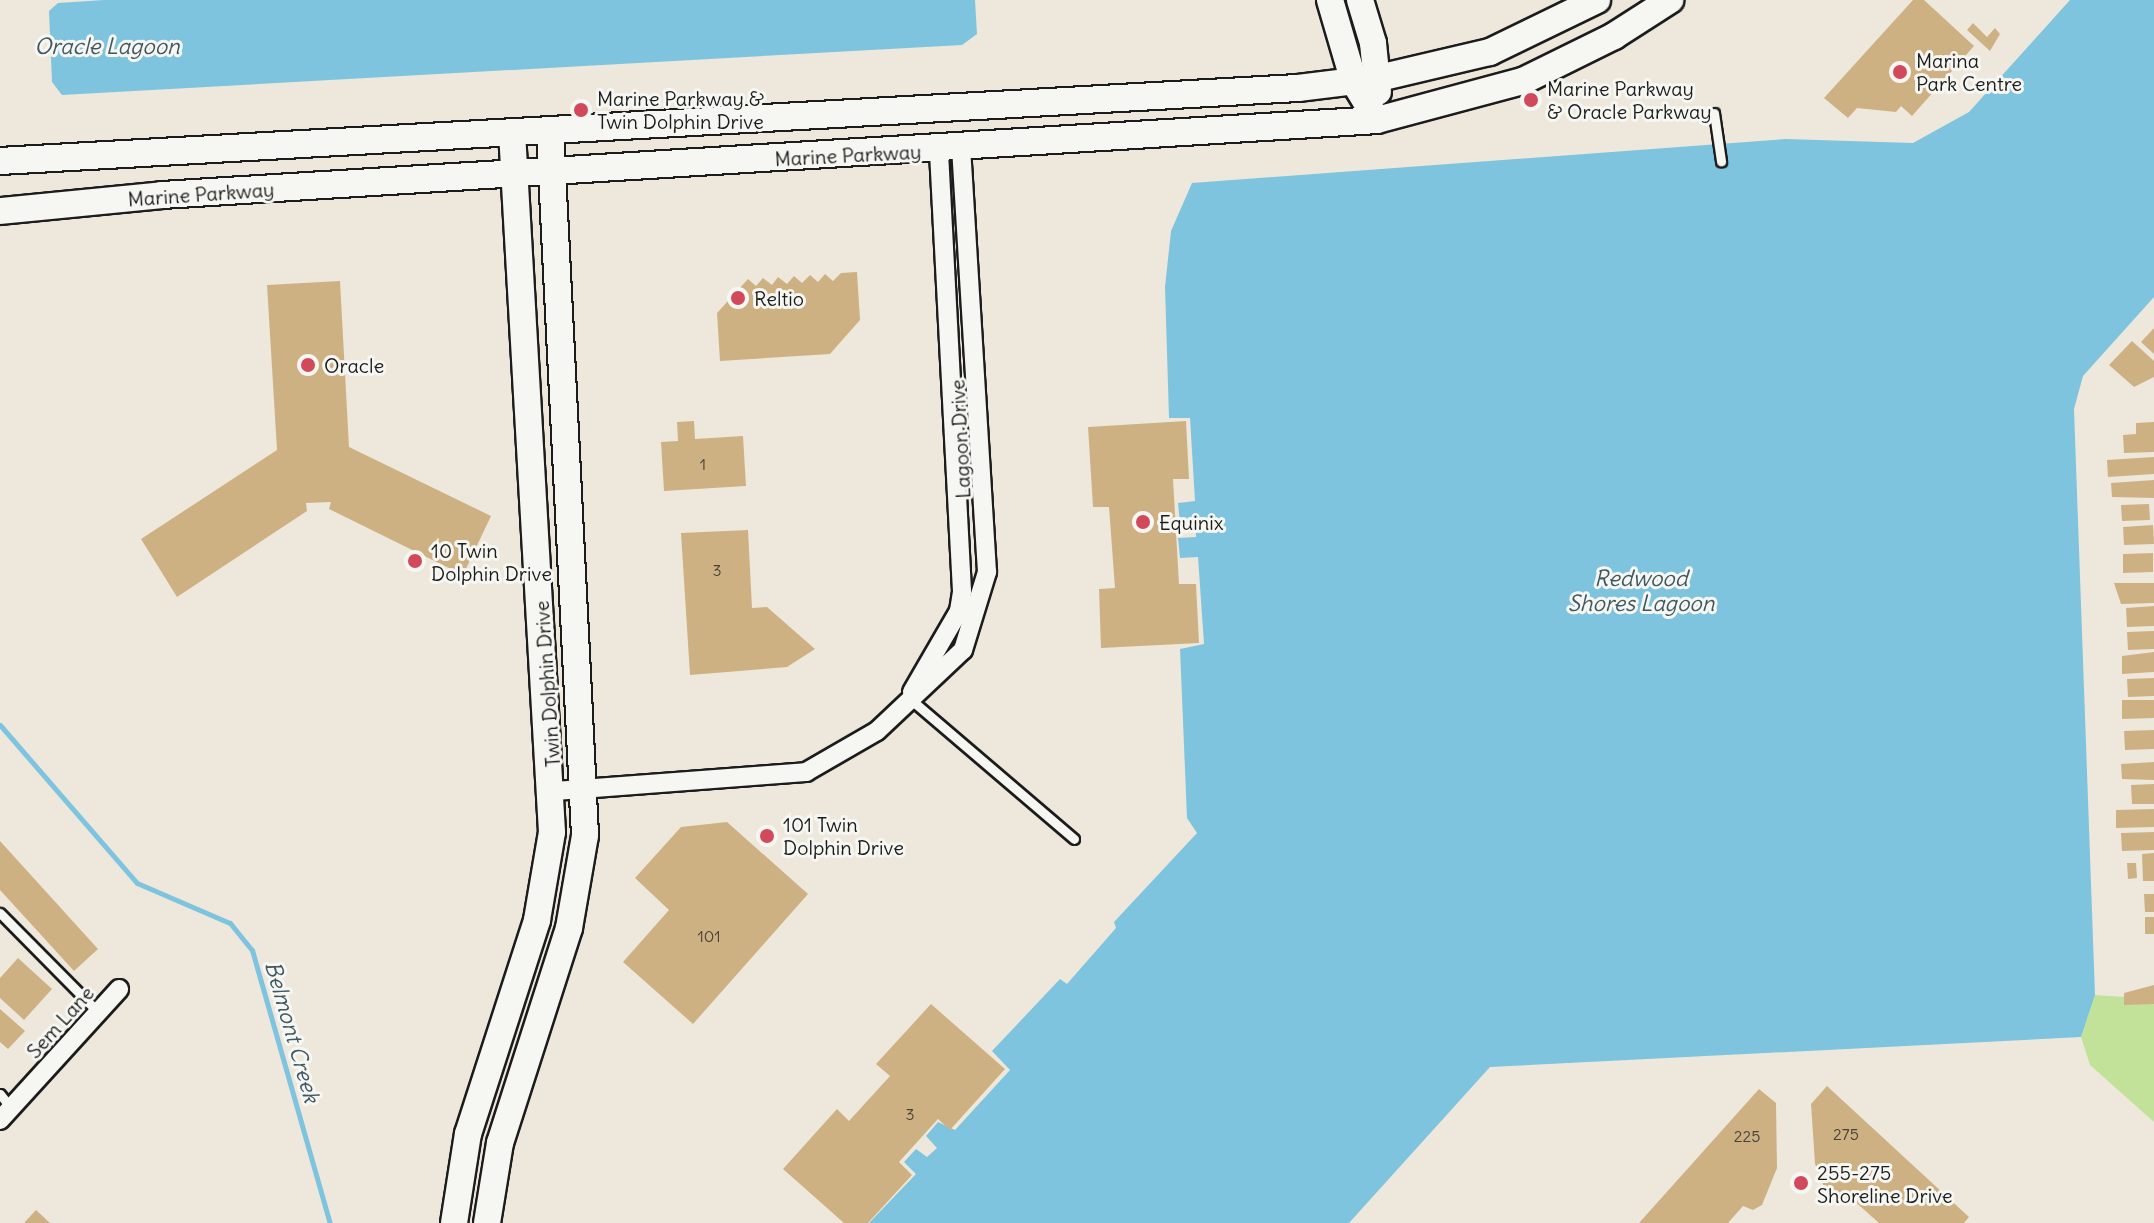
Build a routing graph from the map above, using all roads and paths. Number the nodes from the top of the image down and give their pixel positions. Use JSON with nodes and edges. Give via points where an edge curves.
{"nodes":[{"id":1,"x":1330,"y":0,"type":"edge"},
{"id":2,"x":1360,"y":0,"type":"edge"},
{"id":3,"x":1597,"y":0,"type":"edge"},
{"id":4,"x":1670,"y":0,"type":"edge"},
{"id":5,"x":1366,"y":80,"type":"junction"},
{"id":6,"x":1714,"y":113,"type":"dead end"},
{"id":7,"x":1377,"y":120,"type":"junction"},
{"id":8,"x":512,"y":132,"type":"junction"},
{"id":9,"x":550,"y":132,"type":"junction"},
{"id":10,"x":950,"y":149,"type":"junction"},
{"id":11,"x":0,"y":161,"type":"edge"},
{"id":12,"x":1721,"y":161,"type":"dead end"},
{"id":13,"x":552,"y":172,"type":"junction"},
{"id":14,"x":515,"y":174,"type":"junction"},
{"id":15,"x":0,"y":211,"type":"edge"},
{"id":16,"x":909,"y":698,"type":"junction"},
{"id":17,"x":587,"y":790,"type":"junction"},
{"id":18,"x":554,"y":791,"type":"junction"},
{"id":19,"x":1074,"y":839,"type":"dead end"},
{"id":20,"x":0,"y":913,"type":"edge"},
{"id":21,"x":119,"y":989,"type":"dead end"},
{"id":22,"x":98,"y":1012,"type":"junction"},
{"id":23,"x":4,"y":1107,"type":"edge"},
{"id":24,"x":454,"y":1223,"type":"edge"},
{"id":25,"x":487,"y":1223,"type":"edge"}],
"edges":[{"from":1,"to":5,"type":"main road"},
{"from":2,"to":5,"type":"main road"},
{"from":3,"to":5,"type":"main road","name":"Marine Parkway","via":[[1490,52]]},
{"from":4,"to":7,"type":"main road","name":"Marine Parkway","via":[[1614,36],[1523,81]]},
{"from":5,"to":7,"type":"main road"},
{"from":5,"to":9,"type":"main road","name":"Marine Parkway"},
{"from":6,"to":12,"type":"lane"},
{"from":7,"to":10,"type":"main road","name":"Marine Parkway"},
{"from":8,"to":9,"type":"main road","name":"Marine Parkway"},
{"from":8,"to":11,"type":"main road","name":"Marine Parkway"},
{"from":8,"to":14,"type":"main road","name":"Twin Dolphin Drive"},
{"from":9,"to":13,"type":"main road","name":"Twin Dolphin Drive"},
{"from":10,"to":13,"type":"main road","name":"Marine Parkway"},
{"from":10,"to":16,"type":"street","name":"Lagoon Drive","via":[[962,591],[944,641]]},
{"from":10,"to":16,"type":"street","name":"Lagoon Drive","via":[[987,572],[975,628],[963,650],[948,671]]},
{"from":13,"to":14,"type":"main road","name":"Marine Parkway"},
{"from":13,"to":17,"type":"main road","name":"Twin Dolphin Drive"},
{"from":14,"to":15,"type":"main road","name":"Marine Parkway"},
{"from":14,"to":18,"type":"main road","name":"Twin Dolphin Drive"},
{"from":16,"to":17,"type":"street","name":"Lagoon Drive","via":[[852,749],[806,772]]},
{"from":16,"to":19,"type":"lane"},
{"from":17,"to":18,"type":"street","name":"Lagoon Drive"},
{"from":17,"to":25,"type":"main road","name":"Twin Dolphin Drive","via":[[569,928],[500,1143]]},
{"from":18,"to":24,"type":"main road","name":"Twin Dolphin Drive","via":[[537,920],[468,1134]]},
{"from":20,"to":22,"type":"lane"},
{"from":21,"to":22,"type":"street","name":"Sem Lane"},
{"from":22,"to":23,"type":"street","name":"Sem Lane"}]}
